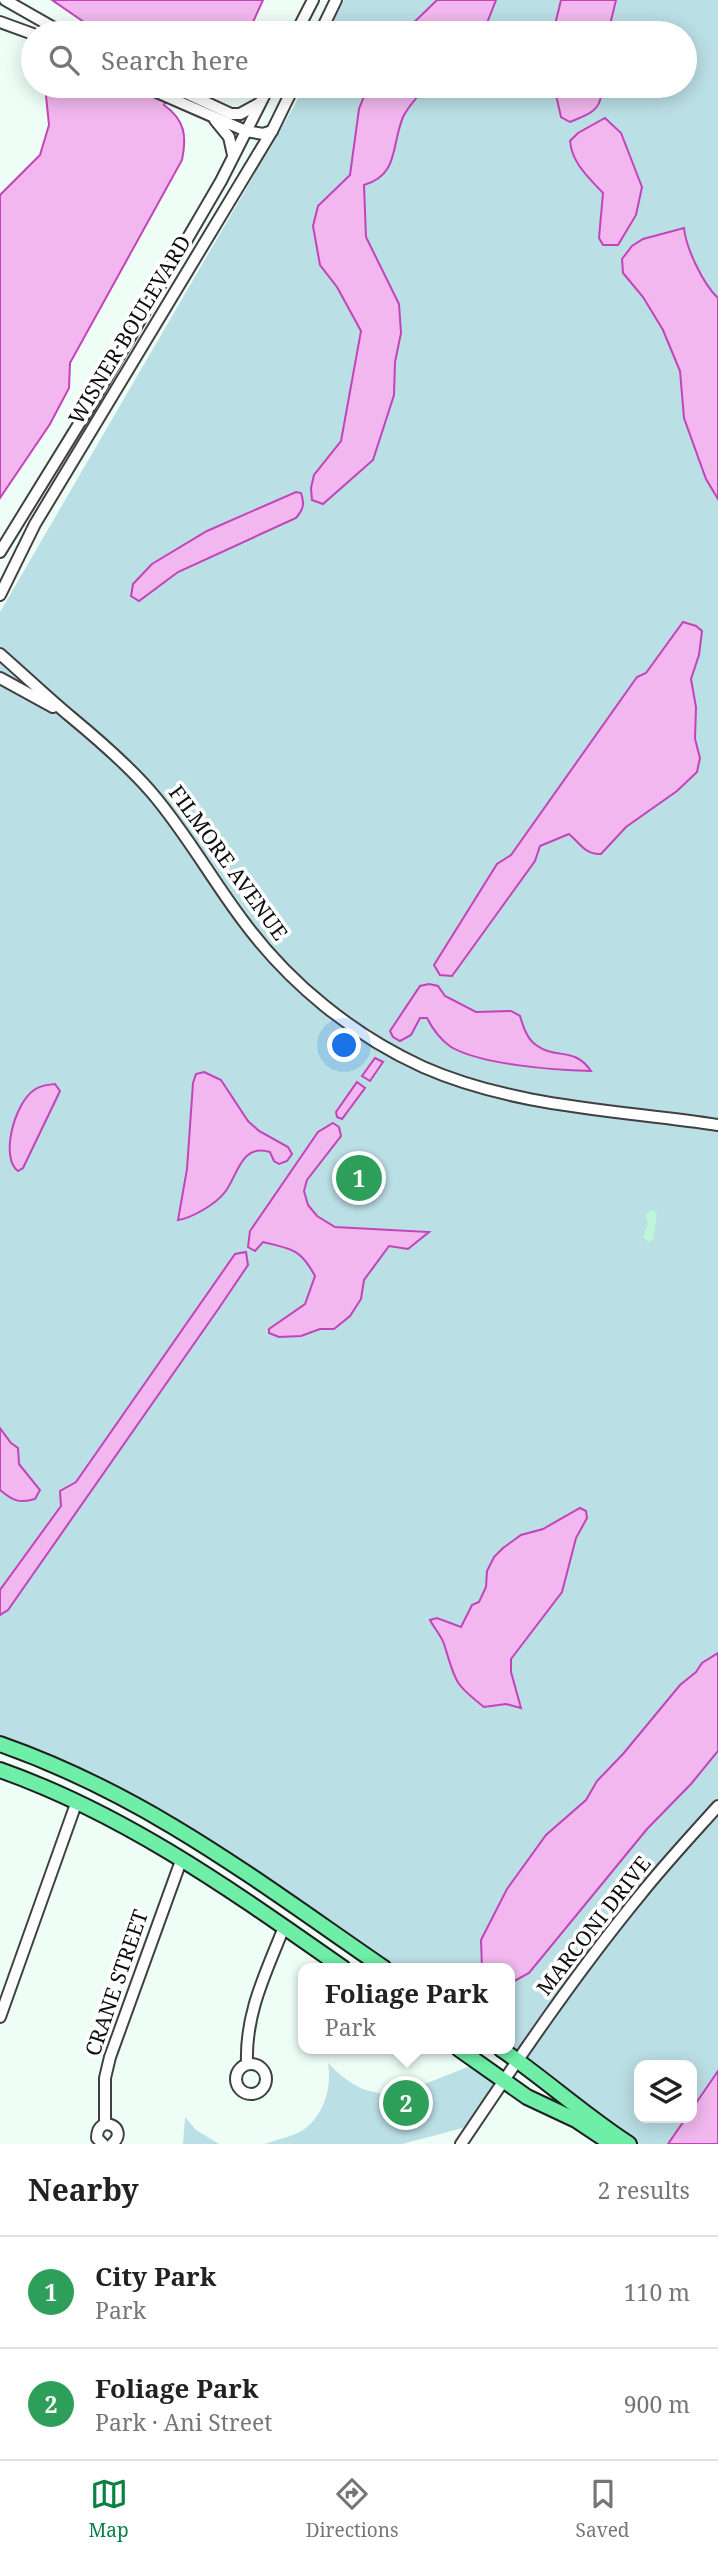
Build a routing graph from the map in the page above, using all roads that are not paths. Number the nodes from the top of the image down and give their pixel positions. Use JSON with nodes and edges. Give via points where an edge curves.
{"nodes":[{"id":1,"x":5,"y":0,"type":"edge"},
{"id":2,"x":313,"y":0,"type":"edge"},
{"id":3,"x":336,"y":0,"type":"edge"},
{"id":4,"x":42,"y":21,"type":"edge"},
{"id":5,"x":302,"y":21,"type":"edge"},
{"id":6,"x":326,"y":21,"type":"edge"},
{"id":7,"x":0,"y":22,"type":"edge"},
{"id":8,"x":21,"y":30,"type":"edge"},
{"id":9,"x":184,"y":98,"type":"edge"},
{"id":10,"x":191,"y":98,"type":"edge"},
{"id":11,"x":263,"y":98,"type":"edge"},
{"id":12,"x":288,"y":98,"type":"edge"},
{"id":13,"x":260,"y":103,"type":"junction"},
{"id":14,"x":210,"y":116,"type":"junction"},
{"id":15,"x":246,"y":131,"type":"junction"},
{"id":16,"x":272,"y":131,"type":"junction"},
{"id":17,"x":233,"y":155,"type":"junction"},
{"id":18,"x":0,"y":552,"type":"edge"},
{"id":19,"x":0,"y":595,"type":"edge"},
{"id":20,"x":0,"y":654,"type":"edge"},
{"id":21,"x":0,"y":678,"type":"edge"},
{"id":22,"x":70,"y":717,"type":"junction"},
{"id":23,"x":718,"y":1125,"type":"edge"},
{"id":24,"x":0,"y":1744,"type":"edge"},
{"id":25,"x":31,"y":1755,"type":"junction"},
{"id":26,"x":0,"y":1770,"type":"edge"},
{"id":27,"x":23,"y":1778,"type":"junction"},
{"id":28,"x":77,"y":1801,"type":"junction"},
{"id":29,"x":718,"y":1806,"type":"edge"},
{"id":30,"x":182,"y":1858,"type":"junction"},
{"id":31,"x":242,"y":1869,"type":"junction"},
{"id":32,"x":230,"y":1889,"type":"junction"},
{"id":33,"x":284,"y":1927,"type":"junction"},
{"id":34,"x":336,"y":1963,"type":"edge"},
{"id":35,"x":377,"y":1963,"type":"edge"},
{"id":36,"x":0,"y":2017,"type":"edge"},
{"id":37,"x":466,"y":2054,"type":"edge"},
{"id":38,"x":508,"y":2054,"type":"edge"},
{"id":39,"x":517,"y":2060,"type":"junction"},
{"id":40,"x":247,"y":2064,"type":"dead end"},
{"id":41,"x":502,"y":2081,"type":"junction"},
{"id":42,"x":105,"y":2124,"type":"junction"},
{"id":43,"x":103,"y":2144,"type":"edge"},
{"id":44,"x":112,"y":2144,"type":"edge"},
{"id":45,"x":461,"y":2144,"type":"edge"},
{"id":46,"x":612,"y":2144,"type":"edge"},
{"id":47,"x":629,"y":2144,"type":"edge"}],
"edges":[{"from":1,"to":4,"type":"street"},
{"from":2,"to":5,"type":"street"},
{"from":3,"to":6,"type":"street"},
{"from":7,"to":8,"type":"street"},
{"from":9,"to":14,"type":"street"},
{"from":10,"to":13,"type":"street","via":[[231,114]]},
{"from":11,"to":13,"type":"street","name":"WISNER BOULEVARD"},
{"from":12,"to":16,"type":"street","name":"WISNER BOULEVARD"},
{"from":13,"to":15,"type":"street","name":"WISNER BOULEVARD"},
{"from":14,"to":15,"type":"street"},
{"from":14,"to":17,"type":"street","via":[[228,135]]},
{"from":15,"to":16,"type":"street"},
{"from":15,"to":17,"type":"street","name":"WISNER BOULEVARD"},
{"from":16,"to":19,"type":"street","name":"WISNER BOULEVARD","via":[[36,524]]},
{"from":17,"to":18,"type":"street","name":"WISNER BOULEVARD","via":[[90,406]]},
{"from":20,"to":22,"type":"street","name":"FILMORE AVENUE"},
{"from":21,"to":22,"type":"street","name":"FILMORE AVENUE"},
{"from":22,"to":23,"type":"street","name":"FILMORE AVENUE","via":[[155,796],[243,922],[287,972],[378,1044],[424,1067],[492,1091]]},
{"from":24,"to":25,"type":"main road"},
{"from":25,"to":27,"type":"main road"},
{"from":25,"to":31,"type":"main road","via":[[150,1811]]},
{"from":26,"to":27,"type":"main road"},
{"from":27,"to":28,"type":"main road"},
{"from":28,"to":30,"type":"main road"},
{"from":28,"to":36,"type":"street"},
{"from":29,"to":39,"type":"street","name":"MARCONI DRIVE","via":[[607,1936]]},
{"from":30,"to":32,"type":"main road"},
{"from":30,"to":42,"type":"street","name":"CRANE STREET","via":[[110,2057]]},
{"from":31,"to":32,"type":"main road"},
{"from":31,"to":35,"type":"main road"},
{"from":32,"to":33,"type":"main road"},
{"from":33,"to":34,"type":"main road"},
{"from":33,"to":40,"type":"street","via":[[249,2019]]},
{"from":37,"to":41,"type":"main road"},
{"from":38,"to":39,"type":"main road"},
{"from":39,"to":41,"type":"street","name":"MARCONI DRIVE"},
{"from":39,"to":47,"type":"main road"},
{"from":41,"to":45,"type":"street","name":"MARCONI DRIVE"},
{"from":41,"to":46,"type":"main road"},
{"from":42,"to":43,"type":"street","name":"CRANE STREET","via":[[97,2134]]},
{"from":42,"to":44,"type":"street","name":"CRANE STREET","via":[[117,2130]]}]}
